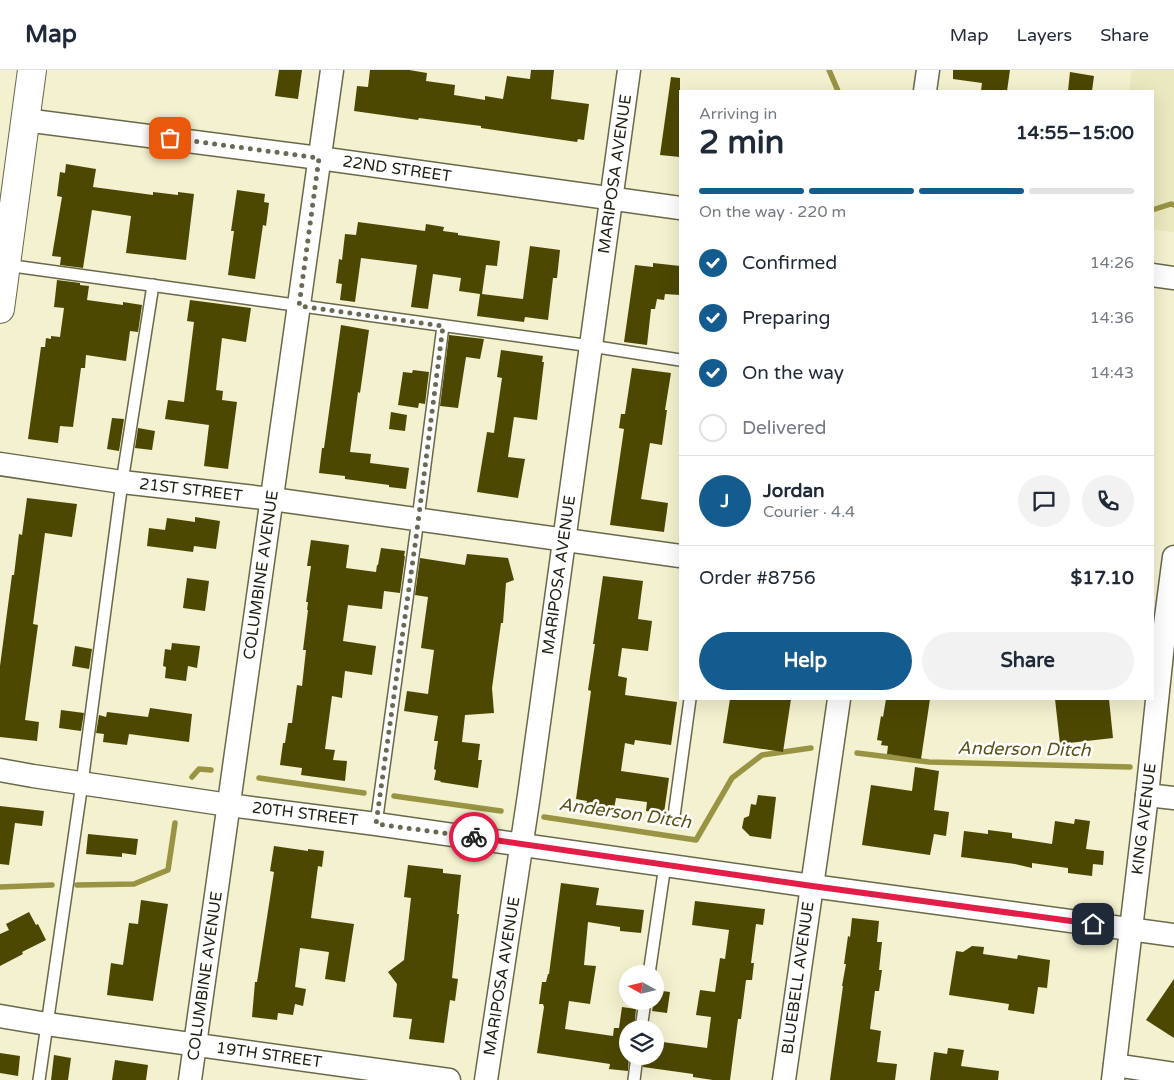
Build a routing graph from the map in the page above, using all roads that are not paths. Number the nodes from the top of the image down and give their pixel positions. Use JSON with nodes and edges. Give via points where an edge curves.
{"nodes":[{"id":1,"x":32,"y":70,"type":"edge"},
{"id":2,"x":332,"y":70,"type":"edge"},
{"id":3,"x":629,"y":70,"type":"edge"},
{"id":4,"x":928,"y":70,"type":"edge"},
{"id":5,"x":925,"y":90,"type":"edge"},
{"id":6,"x":25,"y":120,"type":"junction"},
{"id":7,"x":319,"y":158,"type":"junction"},
{"id":8,"x":611,"y":198,"type":"junction"},
{"id":9,"x":679,"y":208,"type":"edge"},
{"id":10,"x":6,"y":265,"type":"junction"},
{"id":11,"x":1154,"y":275,"type":"edge"},
{"id":12,"x":1174,"y":278,"type":"edge"},
{"id":13,"x":153,"y":285,"type":"junction"},
{"id":14,"x":299,"y":306,"type":"junction"},
{"id":15,"x":0,"y":309,"type":"edge"},
{"id":16,"x":443,"y":326,"type":"junction"},
{"id":17,"x":591,"y":346,"type":"junction"},
{"id":18,"x":679,"y":360,"type":"edge"},
{"id":19,"x":0,"y":464,"type":"edge"},
{"id":20,"x":122,"y":482,"type":"junction"},
{"id":21,"x":272,"y":499,"type":"junction"},
{"id":22,"x":418,"y":519,"type":"junction"},
{"id":23,"x":565,"y":539,"type":"junction"},
{"id":24,"x":679,"y":556,"type":"edge"},
{"id":25,"x":1174,"y":560,"type":"edge"},
{"id":26,"x":1159,"y":624,"type":"edge"},
{"id":27,"x":1154,"y":695,"type":"edge"},
{"id":28,"x":690,"y":700,"type":"edge"},
{"id":29,"x":839,"y":700,"type":"edge"},
{"id":30,"x":1154,"y":700,"type":"edge"},
{"id":31,"x":0,"y":770,"type":"edge"},
{"id":32,"x":82,"y":783,"type":"junction"},
{"id":33,"x":1147,"y":795,"type":"junction"},
{"id":34,"x":1174,"y":798,"type":"edge"},
{"id":35,"x":229,"y":805,"type":"junction"},
{"id":36,"x":674,"y":816,"type":"dead end"},
{"id":37,"x":376,"y":824,"type":"junction"},
{"id":38,"x":522,"y":844,"type":"junction"},
{"id":39,"x":665,"y":865,"type":"junction"},
{"id":40,"x":812,"y":886,"type":"junction"},
{"id":41,"x":1130,"y":929,"type":"junction"},
{"id":42,"x":1174,"y":934,"type":"edge"},
{"id":43,"x":650,"y":965,"type":"edge"},
{"id":44,"x":0,"y":1016,"type":"edge"},
{"id":45,"x":47,"y":1024,"type":"junction"},
{"id":46,"x":195,"y":1045,"type":"junction"},
{"id":47,"x":636,"y":1065,"type":"edge"},
{"id":48,"x":1114,"y":1072,"type":"edge"},
{"id":49,"x":1174,"y":1074,"type":"edge"},
{"id":50,"x":40,"y":1080,"type":"edge"},
{"id":51,"x":190,"y":1080,"type":"edge"},
{"id":52,"x":449,"y":1080,"type":"edge"},
{"id":53,"x":486,"y":1080,"type":"edge"},
{"id":54,"x":634,"y":1080,"type":"edge"},
{"id":55,"x":784,"y":1080,"type":"edge"}],
"edges":[{"from":1,"to":6,"type":"street"},
{"from":2,"to":7,"type":"street","name":"COLUMBINE AVENUE"},
{"from":3,"to":8,"type":"street","name":"MARIPOSA AVENUE"},
{"from":4,"to":5,"type":"street"},
{"from":6,"to":7,"type":"street","name":"22ND STREET"},
{"from":6,"to":10,"type":"street"},
{"from":7,"to":8,"type":"street","name":"22ND STREET"},
{"from":7,"to":14,"type":"street","name":"COLUMBINE AVENUE"},
{"from":8,"to":9,"type":"street","name":"22ND STREET"},
{"from":8,"to":17,"type":"street","name":"MARIPOSA AVENUE"},
{"from":10,"to":13,"type":"lane"},
{"from":10,"to":15,"type":"street"},
{"from":11,"to":12,"type":"street"},
{"from":13,"to":14,"type":"lane"},
{"from":13,"to":20,"type":"lane"},
{"from":14,"to":16,"type":"lane"},
{"from":14,"to":21,"type":"street","name":"COLUMBINE AVENUE"},
{"from":16,"to":17,"type":"lane"},
{"from":16,"to":22,"type":"lane"},
{"from":17,"to":18,"type":"lane"},
{"from":17,"to":23,"type":"street","name":"MARIPOSA AVENUE"},
{"from":19,"to":20,"type":"street","name":"21ST STREET"},
{"from":20,"to":21,"type":"street","name":"21ST STREET"},
{"from":20,"to":32,"type":"lane"},
{"from":21,"to":22,"type":"street","name":"21ST STREET"},
{"from":21,"to":35,"type":"street","name":"COLUMBINE AVENUE"},
{"from":22,"to":23,"type":"street","name":"21ST STREET"},
{"from":22,"to":37,"type":"lane"},
{"from":23,"to":24,"type":"street","name":"21ST STREET"},
{"from":23,"to":38,"type":"street","name":"MARIPOSA AVENUE"},
{"from":25,"to":26,"type":"street","name":"KING AVENUE"},
{"from":26,"to":27,"type":"street","name":"KING AVENUE"},
{"from":28,"to":36,"type":"lane"},
{"from":29,"to":40,"type":"street","name":"BLUEBELL AVENUE"},
{"from":30,"to":33,"type":"street","name":"KING AVENUE"},
{"from":31,"to":32,"type":"street","name":"20TH STREET"},
{"from":32,"to":35,"type":"street","name":"20TH STREET"},
{"from":32,"to":45,"type":"lane"},
{"from":33,"to":34,"type":"street"},
{"from":33,"to":41,"type":"street","name":"KING AVENUE"},
{"from":35,"to":37,"type":"street","name":"20TH STREET"},
{"from":35,"to":46,"type":"street","name":"COLUMBINE AVENUE"},
{"from":37,"to":38,"type":"street","name":"20TH STREET"},
{"from":38,"to":39,"type":"street","name":"20TH STREET"},
{"from":38,"to":53,"type":"street","name":"MARIPOSA AVENUE"},
{"from":39,"to":40,"type":"street","name":"20TH STREET"},
{"from":39,"to":43,"type":"lane"},
{"from":40,"to":41,"type":"street","name":"20TH STREET"},
{"from":40,"to":55,"type":"street","name":"BLUEBELL AVENUE"},
{"from":41,"to":42,"type":"street","name":"20TH STREET"},
{"from":41,"to":48,"type":"street","name":"KING AVENUE"},
{"from":44,"to":45,"type":"street","name":"19TH STREET"},
{"from":45,"to":46,"type":"street","name":"19TH STREET"},
{"from":45,"to":50,"type":"lane"},
{"from":46,"to":51,"type":"street","name":"COLUMBINE AVENUE"},
{"from":46,"to":52,"type":"street","name":"19TH STREET","via":[[339,1068]]},
{"from":47,"to":54,"type":"lane"},
{"from":48,"to":49,"type":"street"}]}
